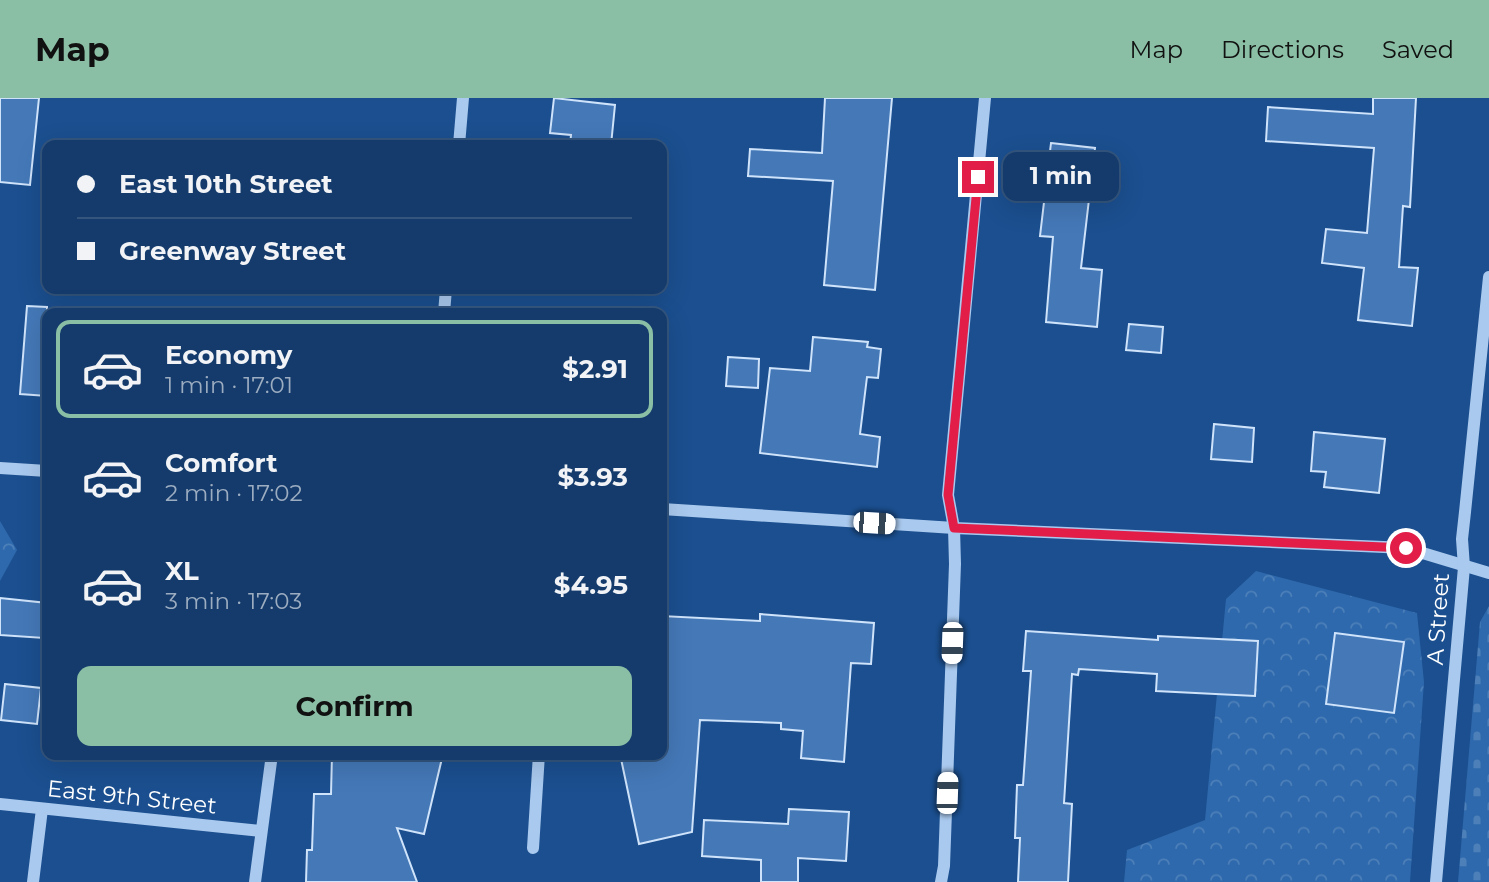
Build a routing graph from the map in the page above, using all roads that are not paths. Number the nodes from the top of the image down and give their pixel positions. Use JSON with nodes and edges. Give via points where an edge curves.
{"nodes":[{"id":1,"x":463,"y":98,"type":"edge"},
{"id":2,"x":985,"y":98,"type":"edge"},
{"id":3,"x":459,"y":140,"type":"edge"},
{"id":4,"x":1489,"y":277,"type":"edge"},
{"id":5,"x":0,"y":468,"type":"edge"},
{"id":6,"x":42,"y":471,"type":"edge"},
{"id":7,"x":667,"y":509,"type":"edge"},
{"id":8,"x":954,"y":528,"type":"junction"},
{"id":9,"x":1464,"y":567,"type":"junction"},
{"id":10,"x":1489,"y":573,"type":"edge"},
{"id":11,"x":271,"y":760,"type":"edge"},
{"id":12,"x":539,"y":760,"type":"edge"},
{"id":13,"x":0,"y":804,"type":"edge"},
{"id":14,"x":42,"y":808,"type":"junction"},
{"id":15,"x":260,"y":831,"type":"junction"},
{"id":16,"x":533,"y":848,"type":"dead end"},
{"id":17,"x":33,"y":882,"type":"edge"},
{"id":18,"x":255,"y":882,"type":"edge"},
{"id":19,"x":941,"y":882,"type":"edge"},
{"id":20,"x":1436,"y":882,"type":"edge"}],
"edges":[{"from":1,"to":3,"type":"street"},
{"from":2,"to":8,"type":"street","via":[[948,495]]},
{"from":4,"to":9,"type":"street","name":"A Street","via":[[1464,525]]},
{"from":5,"to":6,"type":"street"},
{"from":7,"to":8,"type":"street"},
{"from":8,"to":9,"type":"street","via":[[1406,548]]},
{"from":8,"to":19,"type":"street"},
{"from":9,"to":10,"type":"street"},
{"from":9,"to":20,"type":"street","name":"A Street"},
{"from":11,"to":15,"type":"street"},
{"from":12,"to":16,"type":"street"},
{"from":13,"to":14,"type":"street","name":"East 9th Street"},
{"from":14,"to":15,"type":"street","name":"East 9th Street"},
{"from":14,"to":17,"type":"street"},
{"from":15,"to":18,"type":"street"}]}
